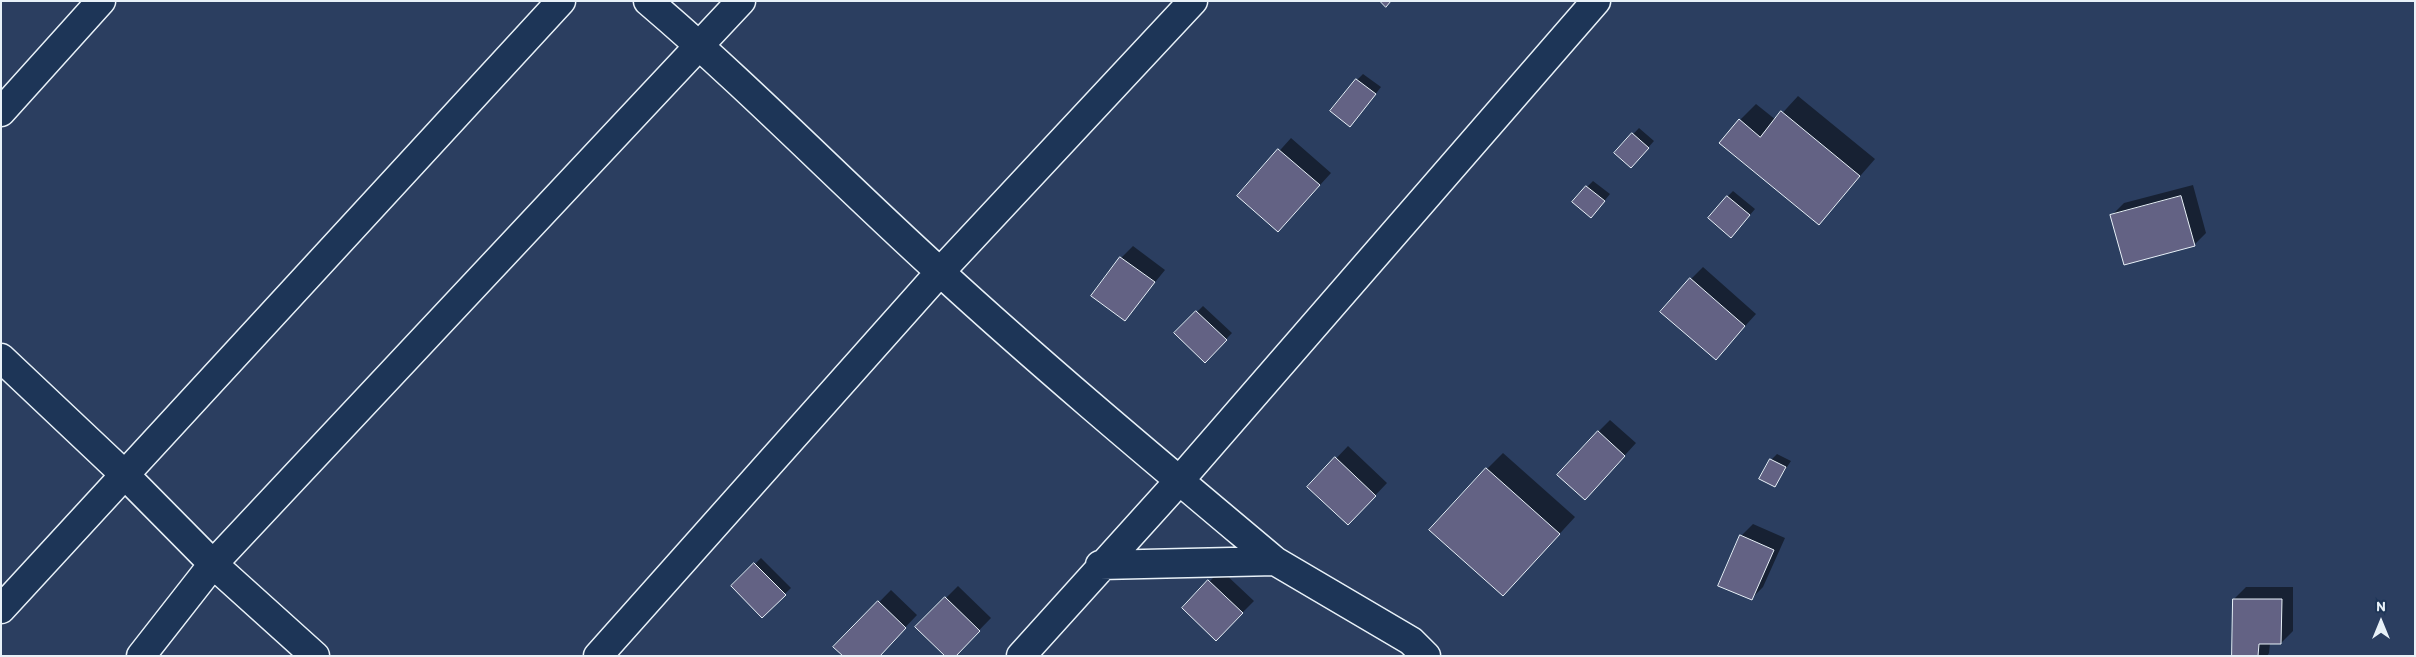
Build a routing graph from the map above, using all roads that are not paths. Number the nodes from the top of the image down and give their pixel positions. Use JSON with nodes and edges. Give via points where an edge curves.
{"nodes":[{"id":1,"x":101,"y":1,"type":"edge"},
{"id":2,"x":561,"y":1,"type":"edge"},
{"id":3,"x":648,"y":1,"type":"edge"},
{"id":4,"x":742,"y":1,"type":"edge"},
{"id":5,"x":1193,"y":1,"type":"edge"},
{"id":6,"x":1596,"y":1,"type":"edge"},
{"id":7,"x":700,"y":45,"type":"junction"},
{"id":8,"x":1,"y":112,"type":"edge"},
{"id":9,"x":940,"y":272,"type":"junction"},
{"id":10,"x":1,"y":358,"type":"edge"},
{"id":11,"x":125,"y":475,"type":"junction"},
{"id":12,"x":1179,"y":481,"type":"junction"},
{"id":13,"x":1275,"y":561,"type":"junction"},
{"id":14,"x":213,"y":564,"type":"junction"},
{"id":15,"x":1100,"y":565,"type":"junction"},
{"id":16,"x":1,"y":609,"type":"edge"},
{"id":17,"x":140,"y":656,"type":"edge"},
{"id":18,"x":315,"y":656,"type":"edge"},
{"id":19,"x":598,"y":656,"type":"edge"},
{"id":20,"x":1021,"y":656,"type":"edge"},
{"id":21,"x":1426,"y":656,"type":"edge"}],
"edges":[{"from":1,"to":8,"type":"street"},
{"from":2,"to":11,"type":"street"},
{"from":3,"to":7,"type":"street"},
{"from":4,"to":7,"type":"street"},
{"from":5,"to":9,"type":"street"},
{"from":6,"to":12,"type":"street"},
{"from":7,"to":9,"type":"street"},
{"from":7,"to":14,"type":"street"},
{"from":9,"to":12,"type":"street"},
{"from":9,"to":19,"type":"street"},
{"from":10,"to":11,"type":"street"},
{"from":11,"to":14,"type":"street"},
{"from":11,"to":16,"type":"street"},
{"from":12,"to":13,"type":"street"},
{"from":12,"to":15,"type":"street"},
{"from":13,"to":15,"type":"street"},
{"from":13,"to":21,"type":"street","via":[[1411,641]]},
{"from":14,"to":17,"type":"street"},
{"from":14,"to":18,"type":"street"},
{"from":15,"to":20,"type":"street"}]}
